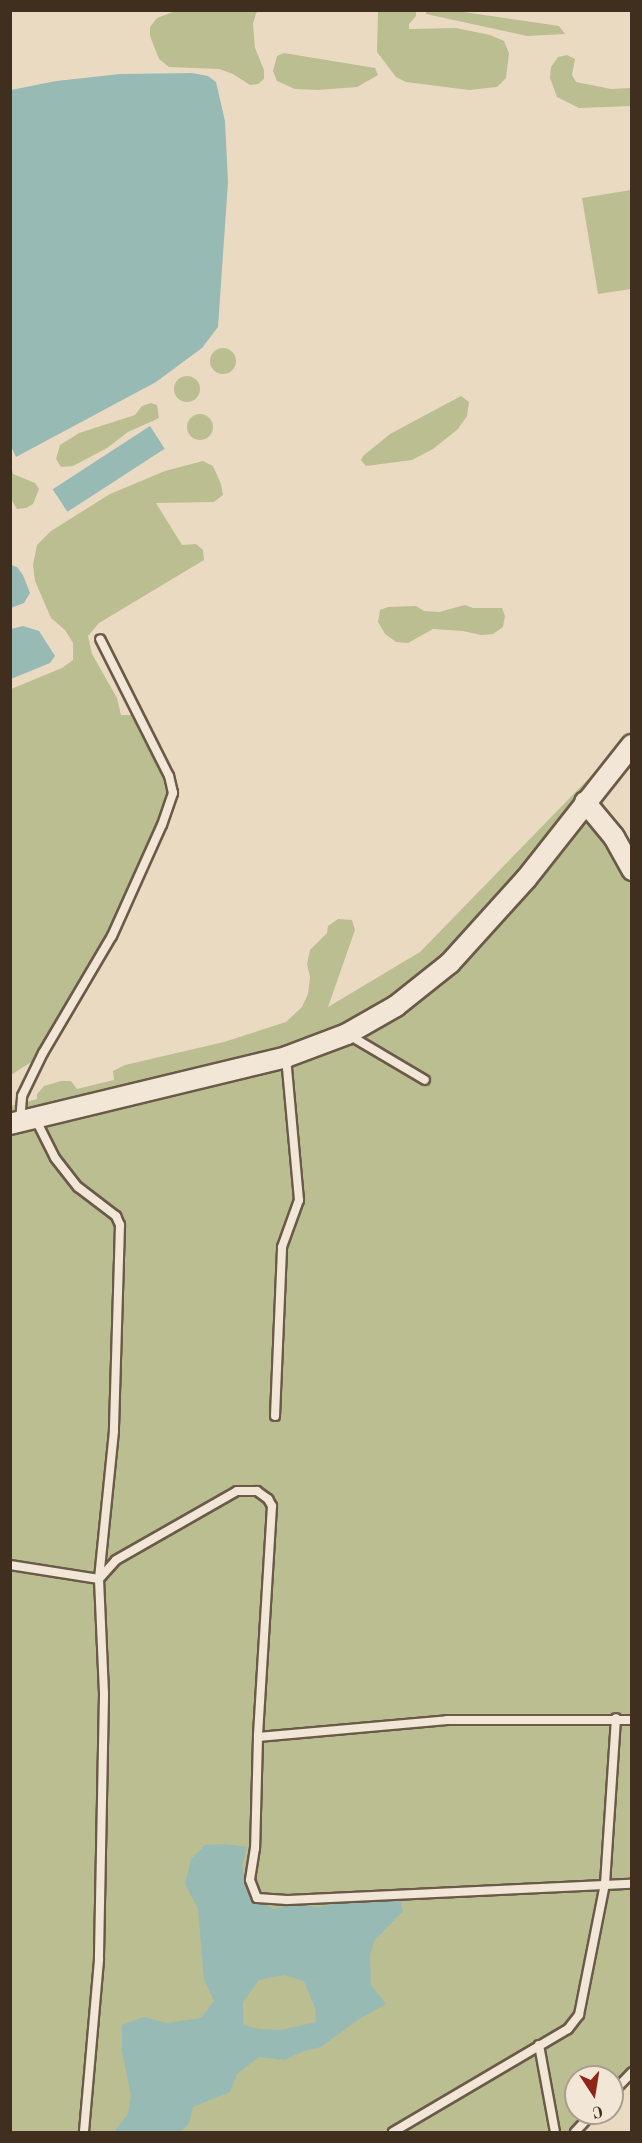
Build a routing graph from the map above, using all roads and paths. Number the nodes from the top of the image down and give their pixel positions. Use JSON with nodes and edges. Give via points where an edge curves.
{"nodes":[{"id":1,"x":100,"y":639,"type":"dead end"},
{"id":2,"x":632,"y":745,"type":"edge"},
{"id":3,"x":585,"y":802,"type":"junction"},
{"id":4,"x":632,"y":870,"type":"edge"},
{"id":5,"x":347,"y":1034,"type":"junction"},
{"id":6,"x":286,"y":1057,"type":"junction"},
{"id":7,"x":425,"y":1080,"type":"dead end"},
{"id":8,"x":22,"y":1122,"type":"edge"},
{"id":9,"x":275,"y":1416,"type":"dead end"},
{"id":10,"x":10,"y":1565,"type":"edge"},
{"id":11,"x":99,"y":1579,"type":"junction"},
{"id":12,"x":615,"y":1718,"type":"junction"},
{"id":13,"x":632,"y":1720,"type":"edge"},
{"id":14,"x":258,"y":1737,"type":"junction"},
{"id":15,"x":605,"y":1884,"type":"junction"},
{"id":16,"x":632,"y":1884,"type":"edge"},
{"id":17,"x":539,"y":2046,"type":"junction"},
{"id":18,"x":84,"y":2133,"type":"edge"},
{"id":19,"x":393,"y":2133,"type":"edge"},
{"id":20,"x":555,"y":2133,"type":"edge"}],
"edges":[{"from":1,"to":8,"type":"lane","via":[[170,776],[173,793],[112,936],[22,1096]]},
{"from":2,"to":3,"type":"main road"},
{"from":3,"to":4,"type":"main road","via":[[614,837]]},
{"from":3,"to":5,"type":"main road","via":[[526,879],[450,963],[396,1006]]},
{"from":5,"to":6,"type":"main road"},
{"from":5,"to":7,"type":"lane"},
{"from":6,"to":8,"type":"main road"},
{"from":6,"to":9,"type":"lane","via":[[299,1200],[282,1247]]},
{"from":8,"to":11,"type":"lane","via":[[78,1187],[116,1216],[120,1225],[114,1431]]},
{"from":10,"to":11,"type":"lane"},
{"from":11,"to":14,"type":"lane","via":[[117,1560],[237,1491],[257,1491],[268,1499],[272,1506]]},
{"from":11,"to":18,"type":"lane","via":[[104,1695],[99,1948]]},
{"from":12,"to":13,"type":"lane"},
{"from":12,"to":14,"type":"lane","via":[[447,1720]]},
{"from":12,"to":15,"type":"lane"},
{"from":14,"to":15,"type":"lane","via":[[255,1848],[250,1880],[257,1898],[287,1900]]},
{"from":15,"to":16,"type":"lane"},
{"from":15,"to":17,"type":"lane","via":[[579,2015],[568,2028]]},
{"from":17,"to":19,"type":"lane"},
{"from":17,"to":20,"type":"lane"}]}
